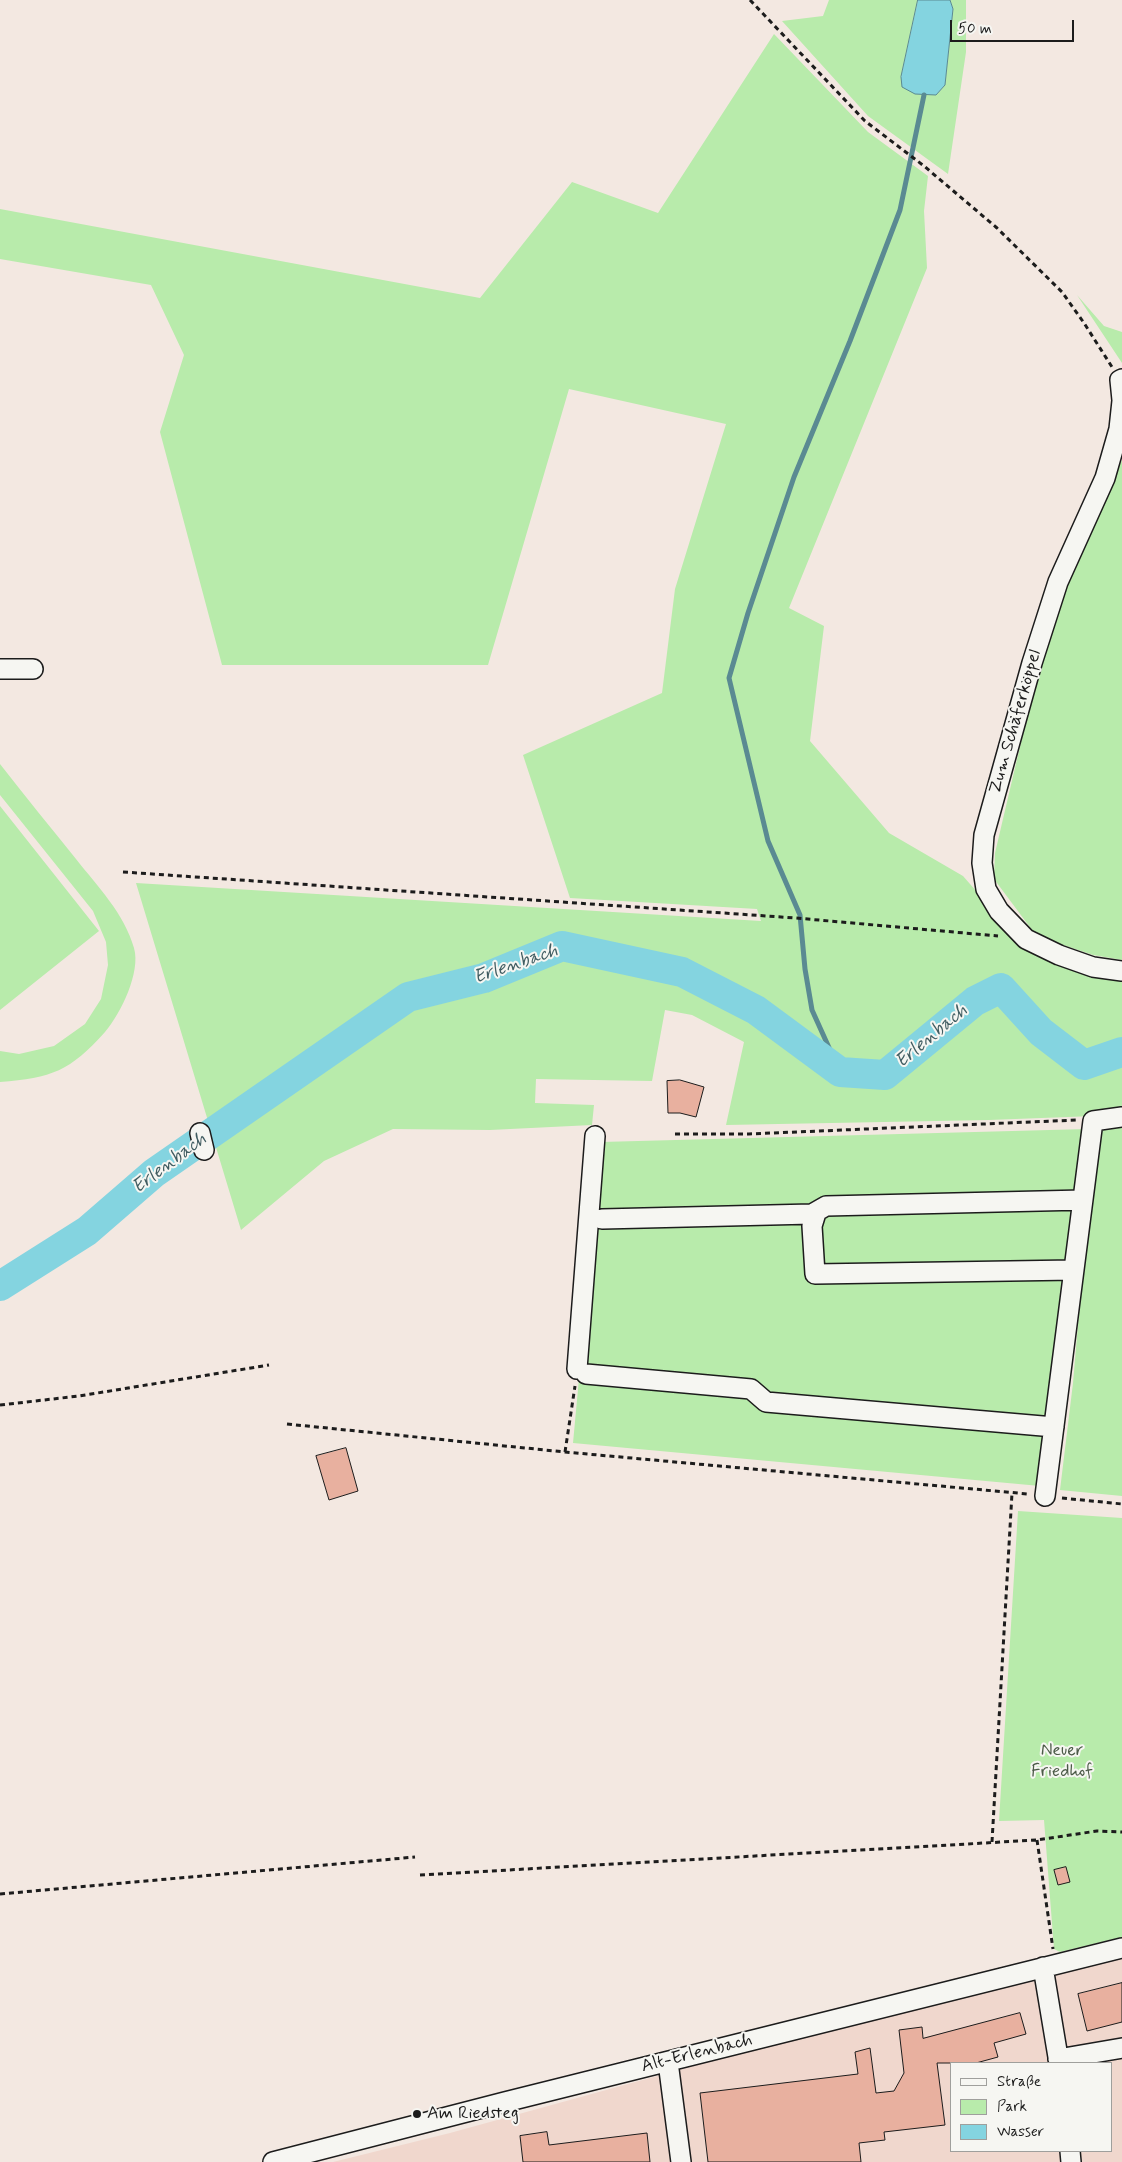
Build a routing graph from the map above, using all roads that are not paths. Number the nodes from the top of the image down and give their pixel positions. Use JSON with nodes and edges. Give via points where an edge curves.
{"nodes":[{"id":1,"x":1121,"y":380,"type":"edge"},
{"id":2,"x":1122,"y":401,"type":"edge"},
{"id":3,"x":0,"y":669,"type":"edge"},
{"id":4,"x":33,"y":669,"type":"dead end"},
{"id":5,"x":1122,"y":971,"type":"edge"},
{"id":6,"x":1122,"y":1117,"type":"edge"},
{"id":7,"x":595,"y":1136,"type":"dead end"},
{"id":8,"x":1082,"y":1200,"type":"junction"},
{"id":9,"x":816,"y":1213,"type":"junction"},
{"id":10,"x":602,"y":1219,"type":"dead end"},
{"id":11,"x":1074,"y":1270,"type":"junction"},
{"id":12,"x":1054,"y":1427,"type":"junction"},
{"id":13,"x":1045,"y":1496,"type":"road end"},
{"id":14,"x":1122,"y":1948,"type":"edge"},
{"id":15,"x":1049,"y":1966,"type":"junction"},
{"id":16,"x":1122,"y":2048,"type":"edge"},
{"id":17,"x":1058,"y":2061,"type":"edge"},
{"id":18,"x":668,"y":2062,"type":"junction"},
{"id":19,"x":273,"y":2162,"type":"edge"},
{"id":20,"x":681,"y":2162,"type":"edge"}],
"edges":[{"from":1,"to":2,"type":"street","name":"Zum Schäferköppel"},
{"from":2,"to":5,"type":"street","name":"Zum Schäferköppel","via":[[1119,429],[1105,478],[1058,582],[1032,663],[984,835],[982,863],[986,889],[1000,911],[1026,939],[1093,967]]},
{"from":3,"to":4,"type":"street"},
{"from":6,"to":8,"type":"street","via":[[1093,1121]]},
{"from":7,"to":12,"type":"street","via":[[581,1372],[751,1390],[766,1402]]},
{"from":8,"to":9,"type":"street","via":[[826,1206]]},
{"from":8,"to":11,"type":"street"},
{"from":9,"to":10,"type":"street"},
{"from":9,"to":11,"type":"street","via":[[812,1226],[814,1274]]},
{"from":11,"to":12,"type":"street"},
{"from":12,"to":13,"type":"street"},
{"from":14,"to":15,"type":"street","name":"Alt-Erlenbach"},
{"from":15,"to":17,"type":"street"},
{"from":15,"to":18,"type":"street","name":"Alt-Erlenbach"},
{"from":16,"to":17,"type":"street"},
{"from":18,"to":19,"type":"street","name":"Alt-Erlenbach"},
{"from":18,"to":20,"type":"street"}]}
